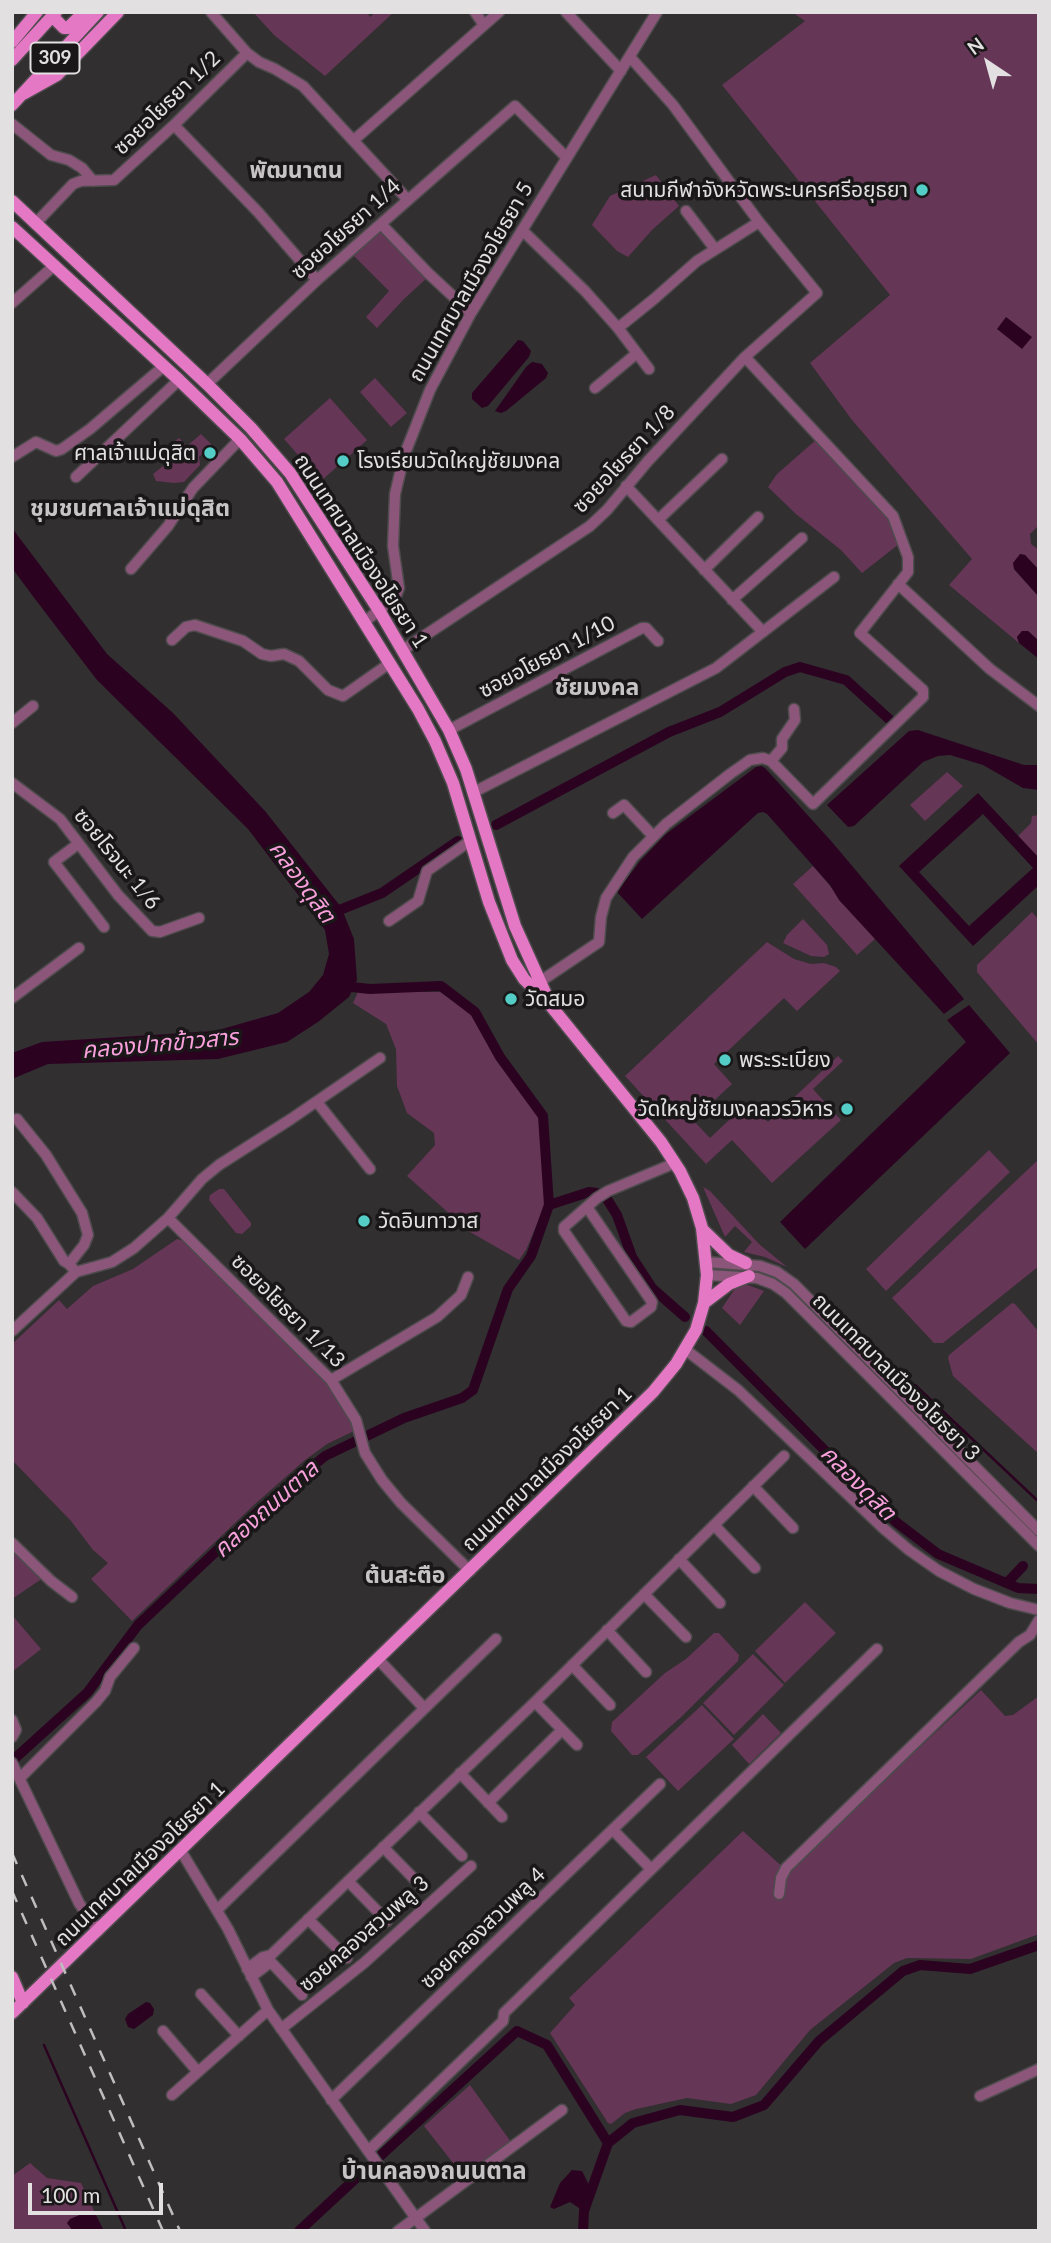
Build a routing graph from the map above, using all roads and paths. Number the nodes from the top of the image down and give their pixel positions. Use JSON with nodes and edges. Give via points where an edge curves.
{"nodes":[{"id":1,"x":37,"y":12,"type":"edge"},
{"id":2,"x":84,"y":12,"type":"edge"},
{"id":3,"x":98,"y":12,"type":"edge"},
{"id":4,"x":118,"y":12,"type":"edge"},
{"id":5,"x":211,"y":12,"type":"edge"},
{"id":6,"x":475,"y":12,"type":"edge"},
{"id":7,"x":499,"y":12,"type":"edge"},
{"id":8,"x":566,"y":12,"type":"edge"},
{"id":9,"x":657,"y":12,"type":"edge"},
{"id":10,"x":54,"y":14,"type":"edge"},
{"id":11,"x":485,"y":25,"type":"junction"},
{"id":12,"x":12,"y":42,"type":"edge"},
{"id":13,"x":247,"y":53,"type":"junction"},
{"id":14,"x":630,"y":57,"type":"junction"},
{"id":15,"x":12,"y":60,"type":"edge"},
{"id":16,"x":621,"y":71,"type":"junction"},
{"id":17,"x":23,"y":94,"type":"junction"},
{"id":18,"x":12,"y":105,"type":"edge"},
{"id":19,"x":12,"y":124,"type":"edge"},
{"id":20,"x":174,"y":125,"type":"junction"},
{"id":21,"x":354,"y":139,"type":"junction"},
{"id":22,"x":566,"y":158,"type":"junction"},
{"id":23,"x":93,"y":181,"type":"junction"},
{"id":24,"x":408,"y":200,"type":"junction"},
{"id":25,"x":12,"y":201,"type":"edge"},
{"id":26,"x":686,"y":211,"type":"dead end"},
{"id":27,"x":759,"y":222,"type":"junction"},
{"id":28,"x":35,"y":224,"type":"junction"},
{"id":29,"x":381,"y":224,"type":"junction"},
{"id":30,"x":12,"y":227,"type":"edge"},
{"id":31,"x":522,"y":230,"type":"junction"},
{"id":32,"x":715,"y":248,"type":"junction"},
{"id":33,"x":55,"y":265,"type":"junction"},
{"id":34,"x":317,"y":280,"type":"junction"},
{"id":35,"x":12,"y":303,"type":"edge"},
{"id":36,"x":471,"y":313,"type":"junction"},
{"id":37,"x":618,"y":328,"type":"junction"},
{"id":38,"x":636,"y":354,"type":"junction"},
{"id":39,"x":745,"y":357,"type":"junction"},
{"id":40,"x":164,"y":366,"type":"junction"},
{"id":41,"x":649,"y":369,"type":"dead end"},
{"id":42,"x":179,"y":380,"type":"junction"},
{"id":43,"x":207,"y":384,"type":"junction"},
{"id":44,"x":595,"y":388,"type":"dead end"},
{"id":45,"x":240,"y":439,"type":"junction"},
{"id":46,"x":12,"y":442,"type":"edge"},
{"id":47,"x":16,"y":454,"type":"edge"},
{"id":48,"x":722,"y":459,"type":"dead end"},
{"id":49,"x":76,"y":477,"type":"dead end"},
{"id":50,"x":626,"y":486,"type":"junction"},
{"id":51,"x":758,"y":517,"type":"dead end"},
{"id":52,"x":658,"y":520,"type":"junction"},
{"id":53,"x":803,"y":538,"type":"dead end"},
{"id":54,"x":131,"y":569,"type":"dead end"},
{"id":55,"x":704,"y":570,"type":"junction"},
{"id":56,"x":834,"y":577,"type":"dead end"},
{"id":57,"x":898,"y":584,"type":"junction"},
{"id":58,"x":732,"y":600,"type":"junction"},
{"id":59,"x":380,"y":612,"type":"junction"},
{"id":60,"x":364,"y":622,"type":"junction"},
{"id":61,"x":763,"y":632,"type":"junction"},
{"id":62,"x":172,"y":640,"type":"dead end"},
{"id":63,"x":658,"y":641,"type":"dead end"},
{"id":64,"x":403,"y":650,"type":"junction"},
{"id":65,"x":390,"y":663,"type":"junction"},
{"id":66,"x":33,"y":706,"type":"dead end"},
{"id":67,"x":1039,"y":706,"type":"edge"},
{"id":68,"x":794,"y":709,"type":"dead end"},
{"id":69,"x":12,"y":723,"type":"edge"},
{"id":70,"x":449,"y":730,"type":"junction"},
{"id":71,"x":771,"y":761,"type":"junction"},
{"id":72,"x":12,"y":783,"type":"edge"},
{"id":73,"x":474,"y":792,"type":"junction"},
{"id":74,"x":612,"y":813,"type":"dead end"},
{"id":75,"x":653,"y":836,"type":"junction"},
{"id":76,"x":470,"y":841,"type":"junction"},
{"id":77,"x":78,"y":844,"type":"junction"},
{"id":78,"x":199,"y":918,"type":"dead end"},
{"id":79,"x":389,"y":921,"type":"dead end"},
{"id":80,"x":104,"y":927,"type":"dead end"},
{"id":81,"x":79,"y":948,"type":"dead end"},
{"id":82,"x":536,"y":985,"type":"junction"},
{"id":83,"x":12,"y":998,"type":"edge"},
{"id":84,"x":380,"y":1058,"type":"dead end"},
{"id":85,"x":317,"y":1102,"type":"junction"},
{"id":86,"x":17,"y":1119,"type":"dead end"},
{"id":87,"x":675,"y":1163,"type":"junction"},
{"id":88,"x":370,"y":1169,"type":"dead end"},
{"id":89,"x":12,"y":1192,"type":"edge"},
{"id":90,"x":587,"y":1207,"type":"junction"},
{"id":91,"x":168,"y":1218,"type":"junction"},
{"id":92,"x":702,"y":1228,"type":"junction"},
{"id":93,"x":72,"y":1268,"type":"junction"},
{"id":94,"x":707,"y":1268,"type":"junction"},
{"id":95,"x":747,"y":1270,"type":"junction"},
{"id":96,"x":468,"y":1277,"type":"dead end"},
{"id":97,"x":705,"y":1303,"type":"junction"},
{"id":98,"x":12,"y":1331,"type":"edge"},
{"id":99,"x":686,"y":1350,"type":"junction"},
{"id":100,"x":331,"y":1380,"type":"junction"},
{"id":101,"x":784,"y":1456,"type":"dead end"},
{"id":102,"x":753,"y":1486,"type":"junction"},
{"id":103,"x":714,"y":1525,"type":"junction"},
{"id":104,"x":793,"y":1528,"type":"dead end"},
{"id":105,"x":1039,"y":1531,"type":"edge"},
{"id":106,"x":12,"y":1542,"type":"edge"},
{"id":107,"x":1039,"y":1546,"type":"edge"},
{"id":108,"x":679,"y":1559,"type":"junction"},
{"id":109,"x":755,"y":1568,"type":"dead end"},
{"id":110,"x":470,"y":1571,"type":"junction"},
{"id":111,"x":644,"y":1594,"type":"junction"},
{"id":112,"x":72,"y":1597,"type":"dead end"},
{"id":113,"x":720,"y":1603,"type":"dead end"},
{"id":114,"x":1039,"y":1610,"type":"edge"},
{"id":115,"x":1039,"y":1620,"type":"edge"},
{"id":116,"x":607,"y":1630,"type":"junction"},
{"id":117,"x":686,"y":1637,"type":"dead end"},
{"id":118,"x":496,"y":1639,"type":"dead end"},
{"id":119,"x":134,"y":1648,"type":"dead end"},
{"id":120,"x":877,"y":1649,"type":"dead end"},
{"id":121,"x":378,"y":1659,"type":"junction"},
{"id":122,"x":572,"y":1665,"type":"junction"},
{"id":123,"x":646,"y":1672,"type":"dead end"},
{"id":124,"x":535,"y":1702,"type":"junction"},
{"id":125,"x":610,"y":1705,"type":"dead end"},
{"id":126,"x":424,"y":1708,"type":"junction"},
{"id":127,"x":12,"y":1720,"type":"edge"},
{"id":128,"x":562,"y":1730,"type":"junction"},
{"id":129,"x":12,"y":1737,"type":"edge"},
{"id":130,"x":576,"y":1745,"type":"dead end"},
{"id":131,"x":16,"y":1770,"type":"edge"},
{"id":132,"x":460,"y":1773,"type":"junction"},
{"id":133,"x":660,"y":1784,"type":"dead end"},
{"id":134,"x":488,"y":1803,"type":"junction"},
{"id":135,"x":419,"y":1812,"type":"junction"},
{"id":136,"x":502,"y":1817,"type":"dead end"},
{"id":137,"x":613,"y":1830,"type":"junction"},
{"id":138,"x":383,"y":1847,"type":"junction"},
{"id":139,"x":181,"y":1851,"type":"junction"},
{"id":140,"x":462,"y":1856,"type":"dead end"},
{"id":141,"x":471,"y":1866,"type":"dead end"},
{"id":142,"x":651,"y":1869,"type":"junction"},
{"id":143,"x":348,"y":1881,"type":"junction"},
{"id":144,"x":424,"y":1888,"type":"dead end"},
{"id":145,"x":779,"y":1894,"type":"dead end"},
{"id":146,"x":217,"y":1910,"type":"junction"},
{"id":147,"x":308,"y":1919,"type":"junction"},
{"id":148,"x":387,"y":1921,"type":"dead end"},
{"id":149,"x":98,"y":1931,"type":"junction"},
{"id":150,"x":346,"y":1958,"type":"dead end"},
{"id":151,"x":267,"y":1959,"type":"junction"},
{"id":152,"x":249,"y":1973,"type":"junction"},
{"id":153,"x":12,"y":1977,"type":"edge"},
{"id":154,"x":201,"y":1994,"type":"dead end"},
{"id":155,"x":302,"y":1995,"type":"dead end"},
{"id":156,"x":23,"y":2003,"type":"junction"},
{"id":157,"x":268,"y":2010,"type":"junction"},
{"id":158,"x":12,"y":2013,"type":"edge"},
{"id":159,"x":281,"y":2029,"type":"junction"},
{"id":160,"x":163,"y":2031,"type":"dead end"},
{"id":161,"x":239,"y":2036,"type":"junction"},
{"id":162,"x":1039,"y":2069,"type":"edge"},
{"id":163,"x":198,"y":2072,"type":"junction"},
{"id":164,"x":172,"y":2095,"type":"dead end"},
{"id":165,"x":980,"y":2096,"type":"dead end"},
{"id":166,"x":331,"y":2100,"type":"junction"},
{"id":167,"x":562,"y":2110,"type":"dead end"},
{"id":168,"x":368,"y":2151,"type":"junction"},
{"id":169,"x":415,"y":2217,"type":"junction"},
{"id":170,"x":398,"y":2231,"type":"edge"},
{"id":171,"x":425,"y":2231,"type":"edge"}],
"edges":[{"from":1,"to":12,"type":"main road"},
{"from":2,"to":10,"type":"main road","via":[[64,29]]},
{"from":3,"to":17,"type":"main road","number":"309"},
{"from":4,"to":17,"type":"main road","via":[[57,75]]},
{"from":5,"to":13,"type":"street"},
{"from":6,"to":11,"type":"street"},
{"from":7,"to":11,"type":"street"},
{"from":8,"to":16,"type":"street"},
{"from":9,"to":14,"type":"street","name":"ถนนเทศบาลเมืองอโยธยา 5"},
{"from":10,"to":15,"type":"main road","number":"309"},
{"from":11,"to":21,"type":"street"},
{"from":13,"to":20,"type":"street","name":"ซอยอโยธยา 1/2"},
{"from":13,"to":21,"type":"street","via":[[303,86]]},
{"from":14,"to":16,"type":"street","name":"ถนนเทศบาลเมืองอโยธยา 5"},
{"from":14,"to":27,"type":"street","via":[[673,105]]},
{"from":16,"to":22,"type":"street","name":"ถนนเทศบาลเมืองอโยธยา 5"},
{"from":17,"to":18,"type":"main road","number":"309"},
{"from":19,"to":23,"type":"street","via":[[51,155],[82,168]]},
{"from":20,"to":23,"type":"street","name":"ซอยอโยธยา 1/2","via":[[114,180]]},
{"from":20,"to":34,"type":"street"},
{"from":21,"to":24,"type":"street"},
{"from":22,"to":24,"type":"street","name":"ซอยอโยธยา 1/4","via":[[515,106]]},
{"from":22,"to":31,"type":"street","name":"ถนนเทศบาลเมืองอโยธยา 5"},
{"from":23,"to":28,"type":"street","via":[[73,184]]},
{"from":24,"to":29,"type":"street","name":"ซอยอโยธยา 1/4"},
{"from":25,"to":28,"type":"main road","name":"ถนนเทศบาลเมืองอโยธยา 1"},
{"from":26,"to":32,"type":"street"},
{"from":27,"to":32,"type":"street"},
{"from":27,"to":39,"type":"street","name":"ซอยอโยธยา 1/8","via":[[817,293]]},
{"from":28,"to":43,"type":"main road","name":"ถนนเทศบาลเมืองอโยธยา 1"},
{"from":29,"to":34,"type":"street","name":"ซอยอโยธยา 1/4"},
{"from":29,"to":36,"type":"street"},
{"from":30,"to":33,"type":"main road","name":"ถนนเทศบาลเมืองอโยธยา 1"},
{"from":31,"to":36,"type":"street","name":"ถนนเทศบาลเมืองอโยธยา 5"},
{"from":31,"to":37,"type":"street"},
{"from":32,"to":37,"type":"street"},
{"from":33,"to":35,"type":"street"},
{"from":33,"to":40,"type":"main road","name":"ถนนเทศบาลเมืองอโยธยา 1"},
{"from":34,"to":43,"type":"street","name":"ซอยอโยธยา 1/4"},
{"from":36,"to":59,"type":"street","name":"ถนนเทศบาลเมืองอโยธยา 5","via":[[430,390],[401,466],[393,518],[399,588]]},
{"from":37,"to":38,"type":"street"},
{"from":38,"to":41,"type":"street"},
{"from":38,"to":44,"type":"street"},
{"from":39,"to":50,"type":"street","name":"ซอยอโยธยา 1/8"},
{"from":39,"to":57,"type":"street","via":[[890,511],[910,566]]},
{"from":40,"to":42,"type":"main road","name":"ถนนเทศบาลเมืองอโยธยา 1"},
{"from":40,"to":47,"type":"street","via":[[62,449],[36,442]]},
{"from":42,"to":45,"type":"main road","name":"ถนนเทศบาลเมืองอโยธยา 1"},
{"from":42,"to":49,"type":"street"},
{"from":43,"to":59,"type":"main road","name":"ถนนเทศบาลเมืองอโยธยา 1","via":[[290,473]]},
{"from":45,"to":54,"type":"street","via":[[193,488]]},
{"from":45,"to":60,"type":"main road","name":"ถนนเทศบาลเมืองอโยธยา 1","via":[[277,482]]},
{"from":46,"to":47,"type":"street"},
{"from":48,"to":52,"type":"street"},
{"from":50,"to":52,"type":"street"},
{"from":50,"to":64,"type":"street","name":"ซอยอโยธยา 1/8","via":[[607,510],[574,538]]},
{"from":51,"to":55,"type":"street"},
{"from":52,"to":55,"type":"street"},
{"from":53,"to":58,"type":"street"},
{"from":55,"to":58,"type":"street"},
{"from":56,"to":61,"type":"street"},
{"from":57,"to":67,"type":"street","via":[[990,669]]},
{"from":57,"to":71,"type":"street","via":[[860,633],[923,690],[923,697],[813,804]]},
{"from":58,"to":61,"type":"street"},
{"from":59,"to":60,"type":"street","name":"ถนนเทศบาลเมืองอโยธยา 5"},
{"from":59,"to":64,"type":"main road","name":"ถนนเทศบาลเมืองอโยธยา 1"},
{"from":60,"to":65,"type":"main road","name":"ถนนเทศบาลเมืองอโยธยา 1"},
{"from":61,"to":73,"type":"street","via":[[716,668]]},
{"from":62,"to":65,"type":"street","via":[[195,625],[243,641],[262,654],[284,653],[299,661],[328,690],[343,696]]},
{"from":63,"to":70,"type":"street","name":"ซอยอโยธยา 1/10","via":[[642,628]]},
{"from":64,"to":70,"type":"main road","name":"ถนนเทศบาลเมืองอโยธยา 1"},
{"from":65,"to":76,"type":"main road","name":"ถนนเทศบาลเมืองอโยธยา 1","via":[[435,741]]},
{"from":66,"to":69,"type":"street"},
{"from":68,"to":71,"type":"street","via":[[795,720]]},
{"from":70,"to":73,"type":"main road","name":"ถนนเทศบาลเมืองอโยธยา 1"},
{"from":71,"to":75,"type":"street","via":[[750,760]]},
{"from":72,"to":77,"type":"street","name":"ซอยโรจนะ 1/6","via":[[51,810]]},
{"from":73,"to":82,"type":"main road","name":"ถนนเทศบาลเมืองอโยธยา 1"},
{"from":74,"to":75,"type":"street","via":[[624,805]]},
{"from":75,"to":82,"type":"street","via":[[606,898],[599,942]]},
{"from":76,"to":79,"type":"street","via":[[428,870],[418,901]]},
{"from":76,"to":82,"type":"main road","name":"ถนนเทศบาลเมืองอโยธยา 1","via":[[504,943],[518,970]]},
{"from":77,"to":78,"type":"street","name":"ซอยโรจนะ 1/6","via":[[152,931]]},
{"from":77,"to":80,"type":"street","via":[[54,862]]},
{"from":81,"to":83,"type":"street"},
{"from":82,"to":87,"type":"main road","name":"ถนนเทศบาลเมืองอโยธยา 1"},
{"from":84,"to":85,"type":"street"},
{"from":85,"to":88,"type":"street"},
{"from":85,"to":91,"type":"street","via":[[219,1165]]},
{"from":86,"to":93,"type":"street","via":[[82,1213],[88,1235]]},
{"from":87,"to":90,"type":"street","via":[[608,1191]]},
{"from":87,"to":92,"type":"main road","name":"ถนนเทศบาลเมืองอโยธยา 1"},
{"from":89,"to":93,"type":"street","via":[[37,1218]]},
{"from":90,"to":90,"type":"street","via":[[564,1231],[631,1322],[652,1302]]},
{"from":91,"to":93,"type":"street","via":[[124,1256],[103,1265]]},
{"from":91,"to":100,"type":"street","name":"ซอยอโยธยา 1/13"},
{"from":92,"to":94,"type":"main road","name":"ถนนเทศบาลเมืองอโยธยา 1"},
{"from":92,"to":95,"type":"main road"},
{"from":93,"to":98,"type":"street"},
{"from":94,"to":95,"type":"street","name":"ถนนเทศบาลเมืองอโยธยา 3"},
{"from":94,"to":97,"type":"main road","name":"ถนนเทศบาลเมืองอโยธยา 1"},
{"from":95,"to":97,"type":"main road"},
{"from":95,"to":105,"type":"street","name":"ถนนเทศบาลเมืองอโยธยา 3","via":[[777,1272],[794,1284]]},
{"from":95,"to":107,"type":"street","name":"ถนนเทศบาลเมืองอโยธยา 3","via":[[786,1293]]},
{"from":96,"to":100,"type":"street","via":[[461,1295],[437,1317]]},
{"from":97,"to":99,"type":"main road","name":"ถนนเทศบาลเมืองอโยธยา 1"},
{"from":99,"to":110,"type":"main road","name":"ถนนเทศบาลเมืองอโยธยา 1","via":[[641,1405]]},
{"from":99,"to":114,"type":"street","via":[[744,1395],[909,1550],[974,1590]]},
{"from":100,"to":110,"type":"street","name":"ซอยอโยธยา 1/13","via":[[356,1420],[373,1467],[401,1503]]},
{"from":101,"to":102,"type":"street"},
{"from":102,"to":103,"type":"street"},
{"from":102,"to":104,"type":"street"},
{"from":103,"to":108,"type":"street"},
{"from":103,"to":109,"type":"street"},
{"from":106,"to":112,"type":"street"},
{"from":108,"to":111,"type":"street"},
{"from":108,"to":113,"type":"street"},
{"from":110,"to":121,"type":"main road","name":"ถนนเทศบาลเมืองอโยธยา 1"},
{"from":111,"to":116,"type":"street"},
{"from":111,"to":117,"type":"street"},
{"from":115,"to":145,"type":"street","via":[[1030,1634],[786,1868]]},
{"from":116,"to":122,"type":"street"},
{"from":116,"to":123,"type":"street"},
{"from":118,"to":126,"type":"street"},
{"from":119,"to":131,"type":"street","via":[[96,1702]]},
{"from":120,"to":142,"type":"street"},
{"from":121,"to":126,"type":"street"},
{"from":121,"to":139,"type":"main road","name":"ถนนเทศบาลเมืองอโยธยา 1"},
{"from":122,"to":124,"type":"street"},
{"from":122,"to":125,"type":"street"},
{"from":124,"to":128,"type":"street"},
{"from":124,"to":132,"type":"street"},
{"from":126,"to":146,"type":"street"},
{"from":127,"to":129,"type":"street","via":[[16,1730]]},
{"from":128,"to":130,"type":"street"},
{"from":128,"to":134,"type":"street"},
{"from":131,"to":149,"type":"street","via":[[79,1903]]},
{"from":132,"to":134,"type":"street"},
{"from":132,"to":135,"type":"street"},
{"from":133,"to":137,"type":"street","name":"ซอยคลองสวนพลู 4"},
{"from":134,"to":136,"type":"street"},
{"from":135,"to":138,"type":"street"},
{"from":135,"to":140,"type":"street"},
{"from":137,"to":142,"type":"street"},
{"from":137,"to":166,"type":"street","name":"ซอยคลองสวนพลู 4"},
{"from":138,"to":143,"type":"street"},
{"from":138,"to":144,"type":"street"},
{"from":139,"to":146,"type":"street"},
{"from":139,"to":149,"type":"main road","name":"ถนนเทศบาลเมืองอโยธยา 1"},
{"from":141,"to":159,"type":"street","name":"ซอยคลองสวนพลู 3","via":[[364,1963]]},
{"from":142,"to":168,"type":"street"},
{"from":143,"to":147,"type":"street"},
{"from":143,"to":148,"type":"street"},
{"from":146,"to":152,"type":"street"},
{"from":147,"to":150,"type":"street"},
{"from":147,"to":151,"type":"street"},
{"from":149,"to":156,"type":"main road","name":"ถนนเทศบาลเมืองอโยธยา 1"},
{"from":151,"to":152,"type":"street"},
{"from":151,"to":155,"type":"street"},
{"from":152,"to":157,"type":"street"},
{"from":153,"to":156,"type":"main road"},
{"from":154,"to":161,"type":"street"},
{"from":156,"to":158,"type":"main road","name":"ถนนเทศบาลเมืองอโยธยา 1"},
{"from":157,"to":159,"type":"street"},
{"from":157,"to":161,"type":"street"},
{"from":159,"to":166,"type":"street"},
{"from":160,"to":163,"type":"street"},
{"from":161,"to":163,"type":"street"},
{"from":162,"to":165,"type":"street"},
{"from":163,"to":164,"type":"street"},
{"from":166,"to":168,"type":"street"},
{"from":167,"to":169,"type":"street"},
{"from":168,"to":169,"type":"street"},
{"from":169,"to":170,"type":"street"},
{"from":169,"to":171,"type":"street"}]}
